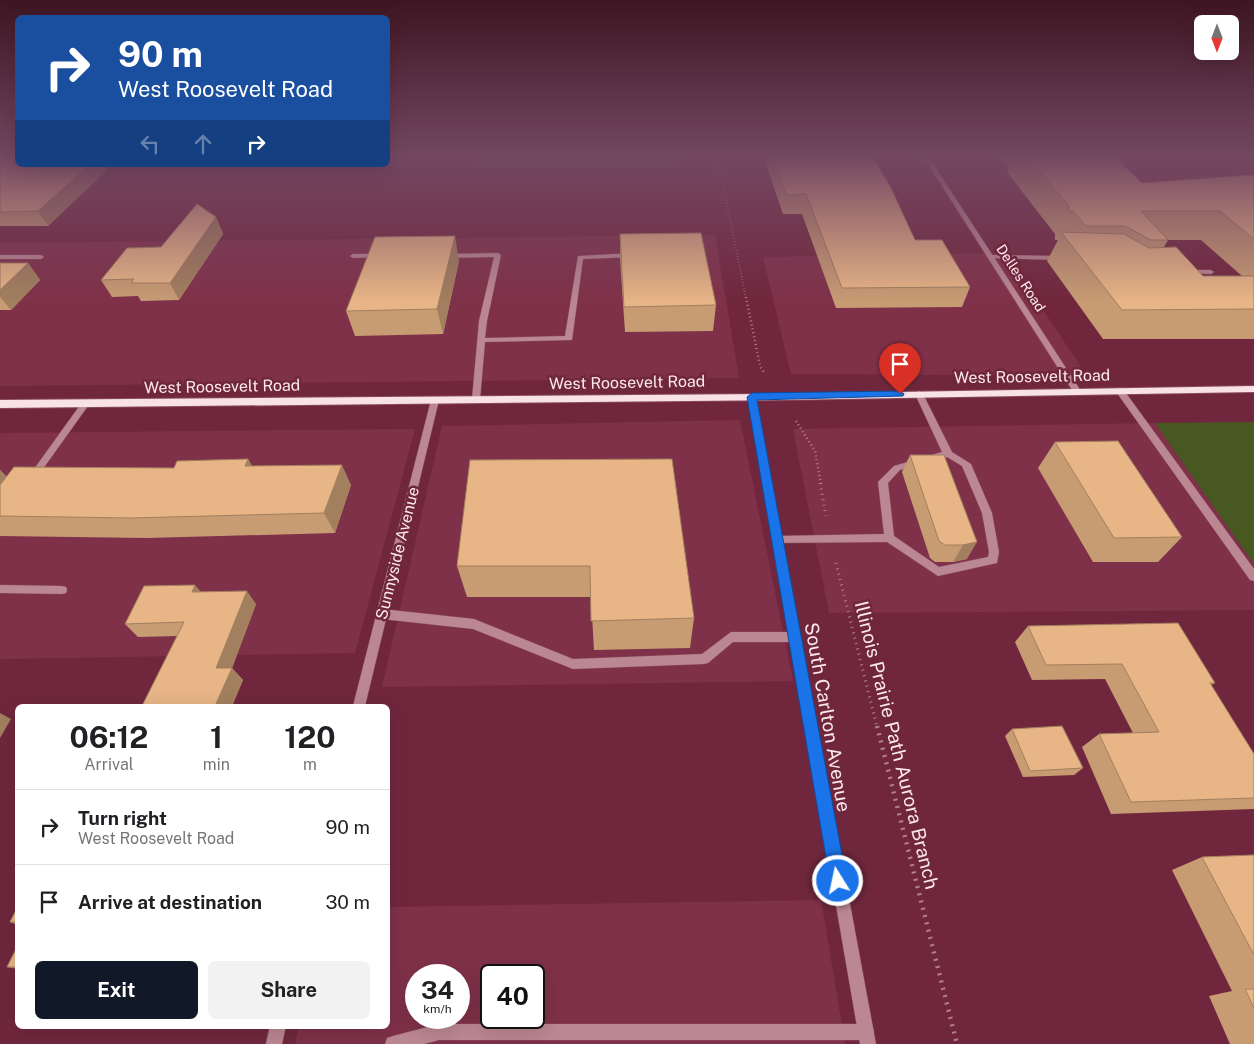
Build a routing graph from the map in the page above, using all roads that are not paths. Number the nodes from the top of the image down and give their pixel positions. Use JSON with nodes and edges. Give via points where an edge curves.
{"nodes":[{"id":1,"x":957,"y":205,"type":"edge"},
{"id":2,"x":640,"y":255,"type":"edge"},
{"id":3,"x":353,"y":256,"type":"dead end"},
{"id":4,"x":392,"y":256,"type":"edge"},
{"id":5,"x":440,"y":256,"type":"edge"},
{"id":6,"x":0,"y":257,"type":"edge"},
{"id":7,"x":41,"y":257,"type":"dead end"},
{"id":8,"x":992,"y":257,"type":"junction"},
{"id":9,"x":1067,"y":258,"type":"edge"},
{"id":10,"x":1182,"y":272,"type":"edge"},
{"id":11,"x":1211,"y":272,"type":"dead end"},
{"id":12,"x":482,"y":340,"type":"junction"},
{"id":13,"x":1254,"y":389,"type":"edge"},
{"id":14,"x":1077,"y":391,"type":"junction"},
{"id":15,"x":1120,"y":391,"type":"junction"},
{"id":16,"x":920,"y":394,"type":"junction"},
{"id":17,"x":752,"y":397,"type":"junction"},
{"id":18,"x":435,"y":400,"type":"junction"},
{"id":19,"x":476,"y":400,"type":"junction"},
{"id":20,"x":86,"y":403,"type":"junction"},
{"id":21,"x":0,"y":404,"type":"edge"},
{"id":22,"x":948,"y":454,"type":"junction"},
{"id":23,"x":28,"y":483,"type":"edge"},
{"id":24,"x":889,"y":538,"type":"junction"},
{"id":25,"x":777,"y":540,"type":"junction"},
{"id":26,"x":1254,"y":576,"type":"edge"},
{"id":27,"x":0,"y":589,"type":"edge"},
{"id":28,"x":62,"y":590,"type":"dead end"},
{"id":29,"x":382,"y":614,"type":"junction"},
{"id":30,"x":794,"y":637,"type":"junction"},
{"id":31,"x":360,"y":704,"type":"edge"},
{"id":32,"x":277,"y":1029,"type":"edge"},
{"id":33,"x":867,"y":1038,"type":"edge"},
{"id":34,"x":274,"y":1044,"type":"edge"},
{"id":35,"x":393,"y":1044,"type":"edge"}],
"edges":[{"from":1,"to":8,"type":"street","name":"Delles Road"},
{"from":2,"to":12,"type":"street","via":[[580,257],[569,338]]},
{"from":3,"to":4,"type":"street"},
{"from":5,"to":12,"type":"street","via":[[498,255],[483,321]]},
{"from":6,"to":7,"type":"street"},
{"from":8,"to":9,"type":"street"},
{"from":8,"to":14,"type":"street","name":"Delles Road"},
{"from":10,"to":11,"type":"street"},
{"from":12,"to":19,"type":"street"},
{"from":13,"to":15,"type":"main road","name":"West Roosevelt Road"},
{"from":14,"to":15,"type":"main road","name":"West Roosevelt Road"},
{"from":14,"to":16,"type":"main road","name":"West Roosevelt Road"},
{"from":15,"to":26,"type":"street"},
{"from":16,"to":17,"type":"main road","name":"West Roosevelt Road"},
{"from":16,"to":22,"type":"street"},
{"from":17,"to":19,"type":"main road","name":"West Roosevelt Road"},
{"from":17,"to":25,"type":"street","name":"South Carlton Avenue"},
{"from":18,"to":19,"type":"main road","name":"West Roosevelt Road"},
{"from":18,"to":20,"type":"main road","name":"West Roosevelt Road"},
{"from":18,"to":29,"type":"street","name":"Sunnyside Avenue"},
{"from":20,"to":21,"type":"main road","name":"West Roosevelt Road"},
{"from":20,"to":23,"type":"street"},
{"from":22,"to":24,"type":"street","via":[[898,468],[883,482]]},
{"from":22,"to":24,"type":"street","via":[[966,464],[987,513],[993,560],[938,572]]},
{"from":24,"to":25,"type":"street"},
{"from":25,"to":30,"type":"street","name":"South Carlton Avenue"},
{"from":27,"to":28,"type":"street"},
{"from":29,"to":30,"type":"street","via":[[474,624],[573,664],[704,659],[731,637]]},
{"from":29,"to":31,"type":"street","name":"Sunnyside Avenue"},
{"from":30,"to":33,"type":"street","name":"South Carlton Avenue"},
{"from":32,"to":34,"type":"street"},
{"from":33,"to":35,"type":"street","via":[[439,1032]]}]}
